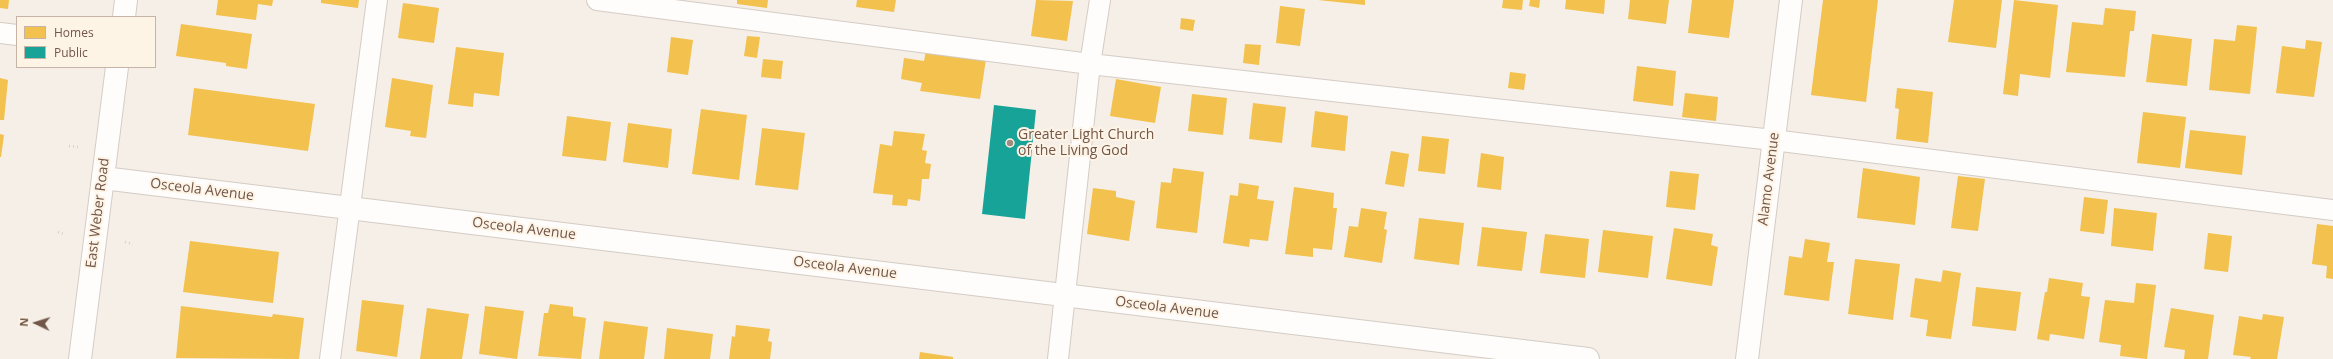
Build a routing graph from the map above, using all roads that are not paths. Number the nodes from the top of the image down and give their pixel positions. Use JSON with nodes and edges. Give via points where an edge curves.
{"nodes":[{"id":1,"x":126,"y":0,"type":"edge"},
{"id":2,"x":377,"y":0,"type":"edge"},
{"id":3,"x":597,"y":0,"type":"edge"},
{"id":4,"x":1100,"y":0,"type":"edge"},
{"id":5,"x":1791,"y":0,"type":"edge"},
{"id":6,"x":124,"y":16,"type":"edge"},
{"id":7,"x":0,"y":33,"type":"edge"},
{"id":8,"x":16,"y":36,"type":"edge"},
{"id":9,"x":1090,"y":64,"type":"junction"},
{"id":10,"x":117,"y":68,"type":"edge"},
{"id":11,"x":1773,"y":140,"type":"junction"},
{"id":12,"x":103,"y":178,"type":"junction"},
{"id":13,"x":350,"y":208,"type":"junction"},
{"id":14,"x":2333,"y":210,"type":"edge"},
{"id":15,"x":1066,"y":297,"type":"junction"},
{"id":16,"x":80,"y":359,"type":"edge"},
{"id":17,"x":330,"y":359,"type":"edge"},
{"id":18,"x":1058,"y":359,"type":"edge"},
{"id":19,"x":1588,"y":359,"type":"edge"},
{"id":20,"x":1747,"y":359,"type":"edge"}],
"edges":[{"from":1,"to":6,"type":"street"},
{"from":2,"to":13,"type":"lane"},
{"from":3,"to":9,"type":"lane"},
{"from":4,"to":9,"type":"lane"},
{"from":5,"to":11,"type":"street","name":"Alamo Avenue"},
{"from":7,"to":8,"type":"lane"},
{"from":9,"to":11,"type":"lane"},
{"from":9,"to":15,"type":"lane"},
{"from":10,"to":12,"type":"street","name":"East Weber Road"},
{"from":11,"to":14,"type":"lane"},
{"from":11,"to":20,"type":"street","name":"Alamo Avenue"},
{"from":12,"to":13,"type":"street","name":"Osceola Avenue"},
{"from":12,"to":16,"type":"street","name":"East Weber Road"},
{"from":13,"to":15,"type":"street","name":"Osceola Avenue","via":[[900,274]]},
{"from":13,"to":17,"type":"lane"},
{"from":15,"to":18,"type":"lane"},
{"from":15,"to":19,"type":"street","name":"Osceola Avenue"}]}
